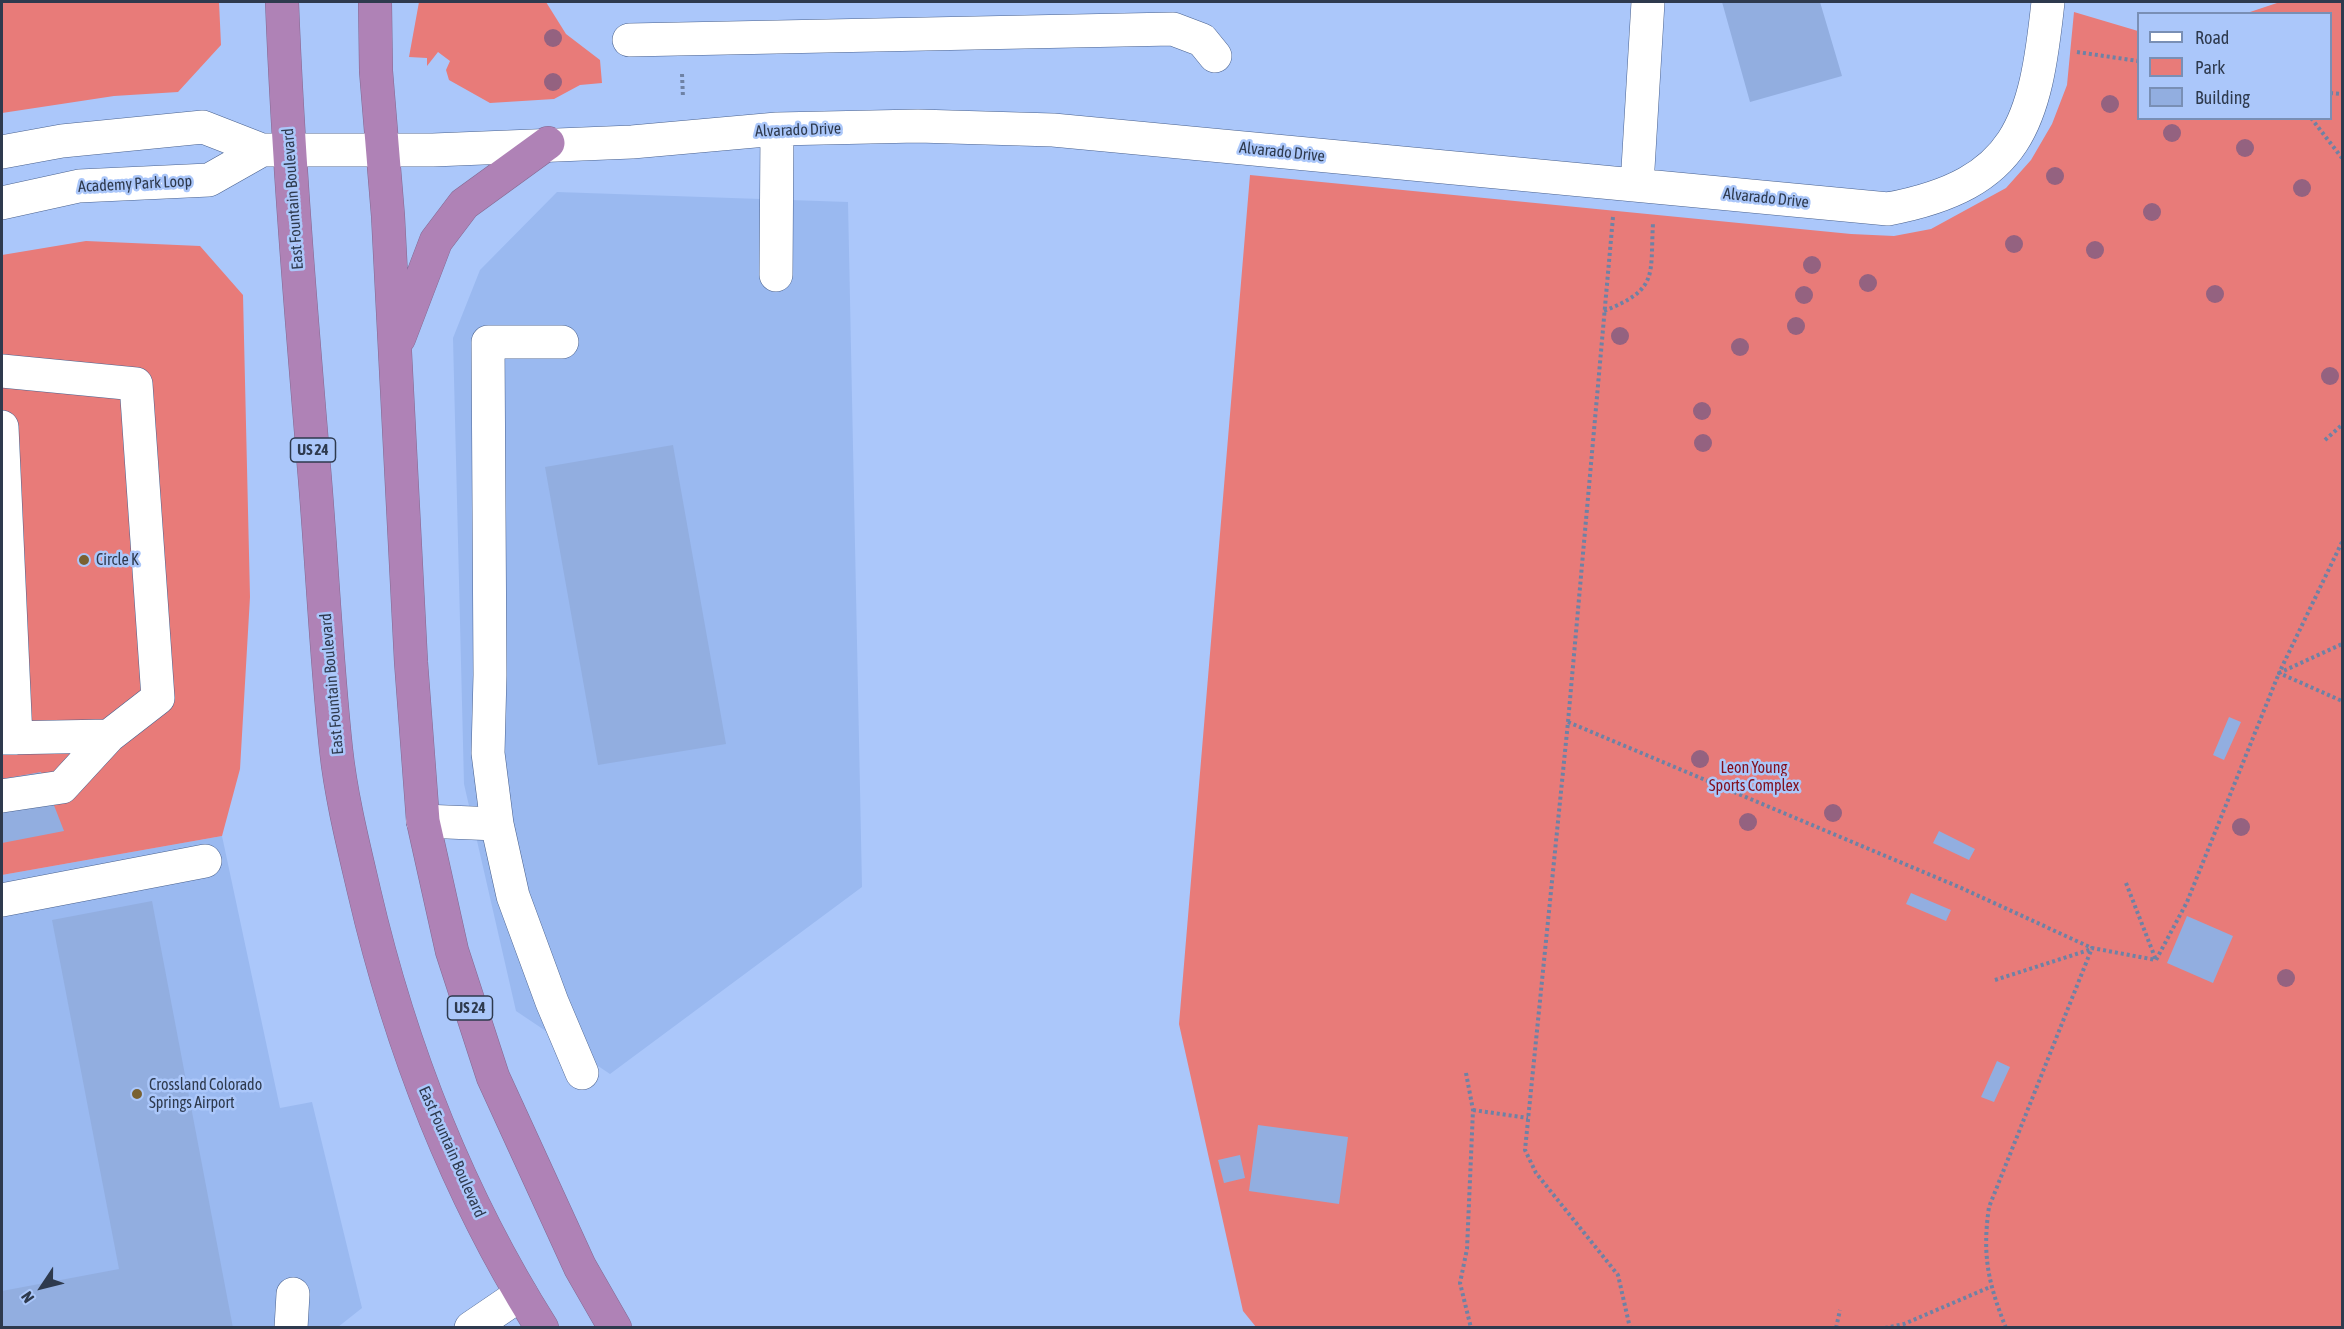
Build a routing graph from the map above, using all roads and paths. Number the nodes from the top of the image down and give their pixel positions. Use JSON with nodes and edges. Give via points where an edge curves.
{"nodes":[{"id":1,"x":282,"y":2,"type":"edge"},
{"id":2,"x":375,"y":2,"type":"edge"},
{"id":3,"x":1648,"y":2,"type":"edge"},
{"id":4,"x":2048,"y":2,"type":"edge"},
{"id":5,"x":628,"y":40,"type":"dead end"},
{"id":6,"x":2042,"y":51,"type":"junction"},
{"id":7,"x":1215,"y":56,"type":"dead end"},
{"id":8,"x":2137,"y":61,"type":"edge"},
{"id":9,"x":2313,"y":120,"type":"edge"},
{"id":10,"x":777,"y":129,"type":"junction"},
{"id":11,"x":548,"y":143,"type":"junction"},
{"id":12,"x":384,"y":149,"type":"junction"},
{"id":13,"x":276,"y":150,"type":"junction"},
{"id":14,"x":2,"y":152,"type":"edge"},
{"id":15,"x":2343,"y":158,"type":"edge"},
{"id":16,"x":1637,"y":185,"type":"junction"},
{"id":17,"x":2,"y":203,"type":"edge"},
{"id":18,"x":1613,"y":217,"type":"dead end"},
{"id":19,"x":1654,"y":222,"type":"dead end"},
{"id":20,"x":776,"y":274,"type":"dead end"},
{"id":21,"x":1604,"y":311,"type":"junction"},
{"id":22,"x":562,"y":342,"type":"dead end"},
{"id":23,"x":395,"y":348,"type":"junction"},
{"id":24,"x":2,"y":371,"type":"edge"},
{"id":25,"x":2343,"y":425,"type":"edge"},
{"id":26,"x":2,"y":427,"type":"edge"},
{"id":27,"x":2325,"y":440,"type":"dead end"},
{"id":28,"x":2343,"y":542,"type":"edge"},
{"id":29,"x":2343,"y":644,"type":"edge"},
{"id":30,"x":2279,"y":673,"type":"junction"},
{"id":31,"x":2343,"y":701,"type":"edge"},
{"id":32,"x":1568,"y":722,"type":"junction"},
{"id":33,"x":109,"y":736,"type":"junction"},
{"id":34,"x":9,"y":738,"type":"edge"},
{"id":35,"x":2,"y":796,"type":"edge"},
{"id":36,"x":423,"y":821,"type":"junction"},
{"id":37,"x":497,"y":824,"type":"junction"},
{"id":38,"x":206,"y":861,"type":"dead end"},
{"id":39,"x":2126,"y":883,"type":"dead end"},
{"id":40,"x":2,"y":900,"type":"edge"},
{"id":41,"x":2092,"y":948,"type":"junction"},
{"id":42,"x":2156,"y":960,"type":"junction"},
{"id":43,"x":1995,"y":980,"type":"dead end"},
{"id":44,"x":582,"y":1073,"type":"dead end"},
{"id":45,"x":1466,"y":1073,"type":"dead end"},
{"id":46,"x":1473,"y":1110,"type":"junction"},
{"id":47,"x":1528,"y":1118,"type":"junction"},
{"id":48,"x":1990,"y":1287,"type":"junction"},
{"id":49,"x":293,"y":1294,"type":"dead end"},
{"id":50,"x":521,"y":1294,"type":"junction"},
{"id":51,"x":1840,"y":1310,"type":"dead end"},
{"id":52,"x":291,"y":1328,"type":"edge"},
{"id":53,"x":471,"y":1328,"type":"edge"},
{"id":54,"x":542,"y":1328,"type":"edge"},
{"id":55,"x":615,"y":1328,"type":"edge"},
{"id":56,"x":1472,"y":1328,"type":"edge"},
{"id":57,"x":1630,"y":1328,"type":"edge"},
{"id":58,"x":1836,"y":1328,"type":"edge"},
{"id":59,"x":1885,"y":1328,"type":"edge"},
{"id":60,"x":2006,"y":1328,"type":"edge"}],
"edges":[{"from":1,"to":13,"type":"highway","name":"East Fountain Boulevard","number":"US 24"},
{"from":2,"to":12,"type":"highway","number":"US 24","via":[[376,71]]},
{"from":3,"to":16,"type":"street"},
{"from":4,"to":6,"type":"street","name":"Alvarado Drive"},
{"from":5,"to":7,"type":"street","via":[[1173,29],[1202,40]]},
{"from":6,"to":8,"type":"path","via":[[2083,52]]},
{"from":6,"to":16,"type":"street","name":"Alvarado Drive","via":[[2028,113],[2000,159],[1975,180],[1920,203],[1888,209],[1849,207]]},
{"from":9,"to":15,"type":"path"},
{"from":10,"to":11,"type":"street","name":"Alvarado Drive","via":[[632,142]]},
{"from":10,"to":16,"type":"street","name":"Alvarado Drive","via":[[918,126],[1053,130]]},
{"from":10,"to":20,"type":"street"},
{"from":11,"to":12,"type":"street","name":"Alvarado Drive"},
{"from":11,"to":23,"type":"highway","via":[[464,204],[436,241]]},
{"from":12,"to":13,"type":"street","name":"Academy Park Loop"},
{"from":12,"to":23,"type":"highway","number":"US 24"},
{"from":13,"to":14,"type":"street","name":"Academy Park Loop","via":[[203,127],[62,141]]},
{"from":13,"to":17,"type":"street","name":"Academy Park Loop","via":[[209,180],[80,186]]},
{"from":13,"to":50,"type":"highway","name":"East Fountain Boulevard","number":"US 24","via":[[336,751],[353,844],[399,1027],[465,1189]]},
{"from":18,"to":21,"type":"path"},
{"from":19,"to":21,"type":"path","via":[[1646,287],[1628,302]]},
{"from":21,"to":32,"type":"path"},
{"from":22,"to":37,"type":"street","via":[[488,342],[488,753]]},
{"from":23,"to":36,"type":"highway","number":"US 24"},
{"from":24,"to":33,"type":"street","via":[[136,384],[158,698]]},
{"from":25,"to":27,"type":"path"},
{"from":26,"to":34,"type":"street"},
{"from":28,"to":30,"type":"path"},
{"from":29,"to":30,"type":"path"},
{"from":30,"to":31,"type":"path"},
{"from":30,"to":42,"type":"path","via":[[2187,902]]},
{"from":32,"to":41,"type":"path","via":[[1959,887]]},
{"from":32,"to":47,"type":"path"},
{"from":33,"to":34,"type":"street"},
{"from":33,"to":35,"type":"street","via":[[62,787]]},
{"from":36,"to":37,"type":"street"},
{"from":36,"to":55,"type":"highway","number":"US 24","via":[[452,951],[493,1077],[580,1267]]},
{"from":37,"to":44,"type":"street","via":[[513,896]]},
{"from":38,"to":40,"type":"street"},
{"from":39,"to":42,"type":"path"},
{"from":41,"to":42,"type":"path"},
{"from":41,"to":43,"type":"path"},
{"from":41,"to":48,"type":"path","via":[[1989,1207],[1985,1235]]},
{"from":45,"to":46,"type":"path"},
{"from":46,"to":47,"type":"path"},
{"from":46,"to":56,"type":"path","via":[[1467,1249],[1460,1283]]},
{"from":47,"to":57,"type":"path","via":[[1525,1150],[1536,1173],[1618,1275]]},
{"from":48,"to":59,"type":"path","via":[[1904,1324]]},
{"from":48,"to":60,"type":"path"},
{"from":49,"to":52,"type":"street"},
{"from":50,"to":53,"type":"street"},
{"from":50,"to":54,"type":"highway","name":"East Fountain Boulevard","number":"US 24"},
{"from":51,"to":58,"type":"path"}]}
